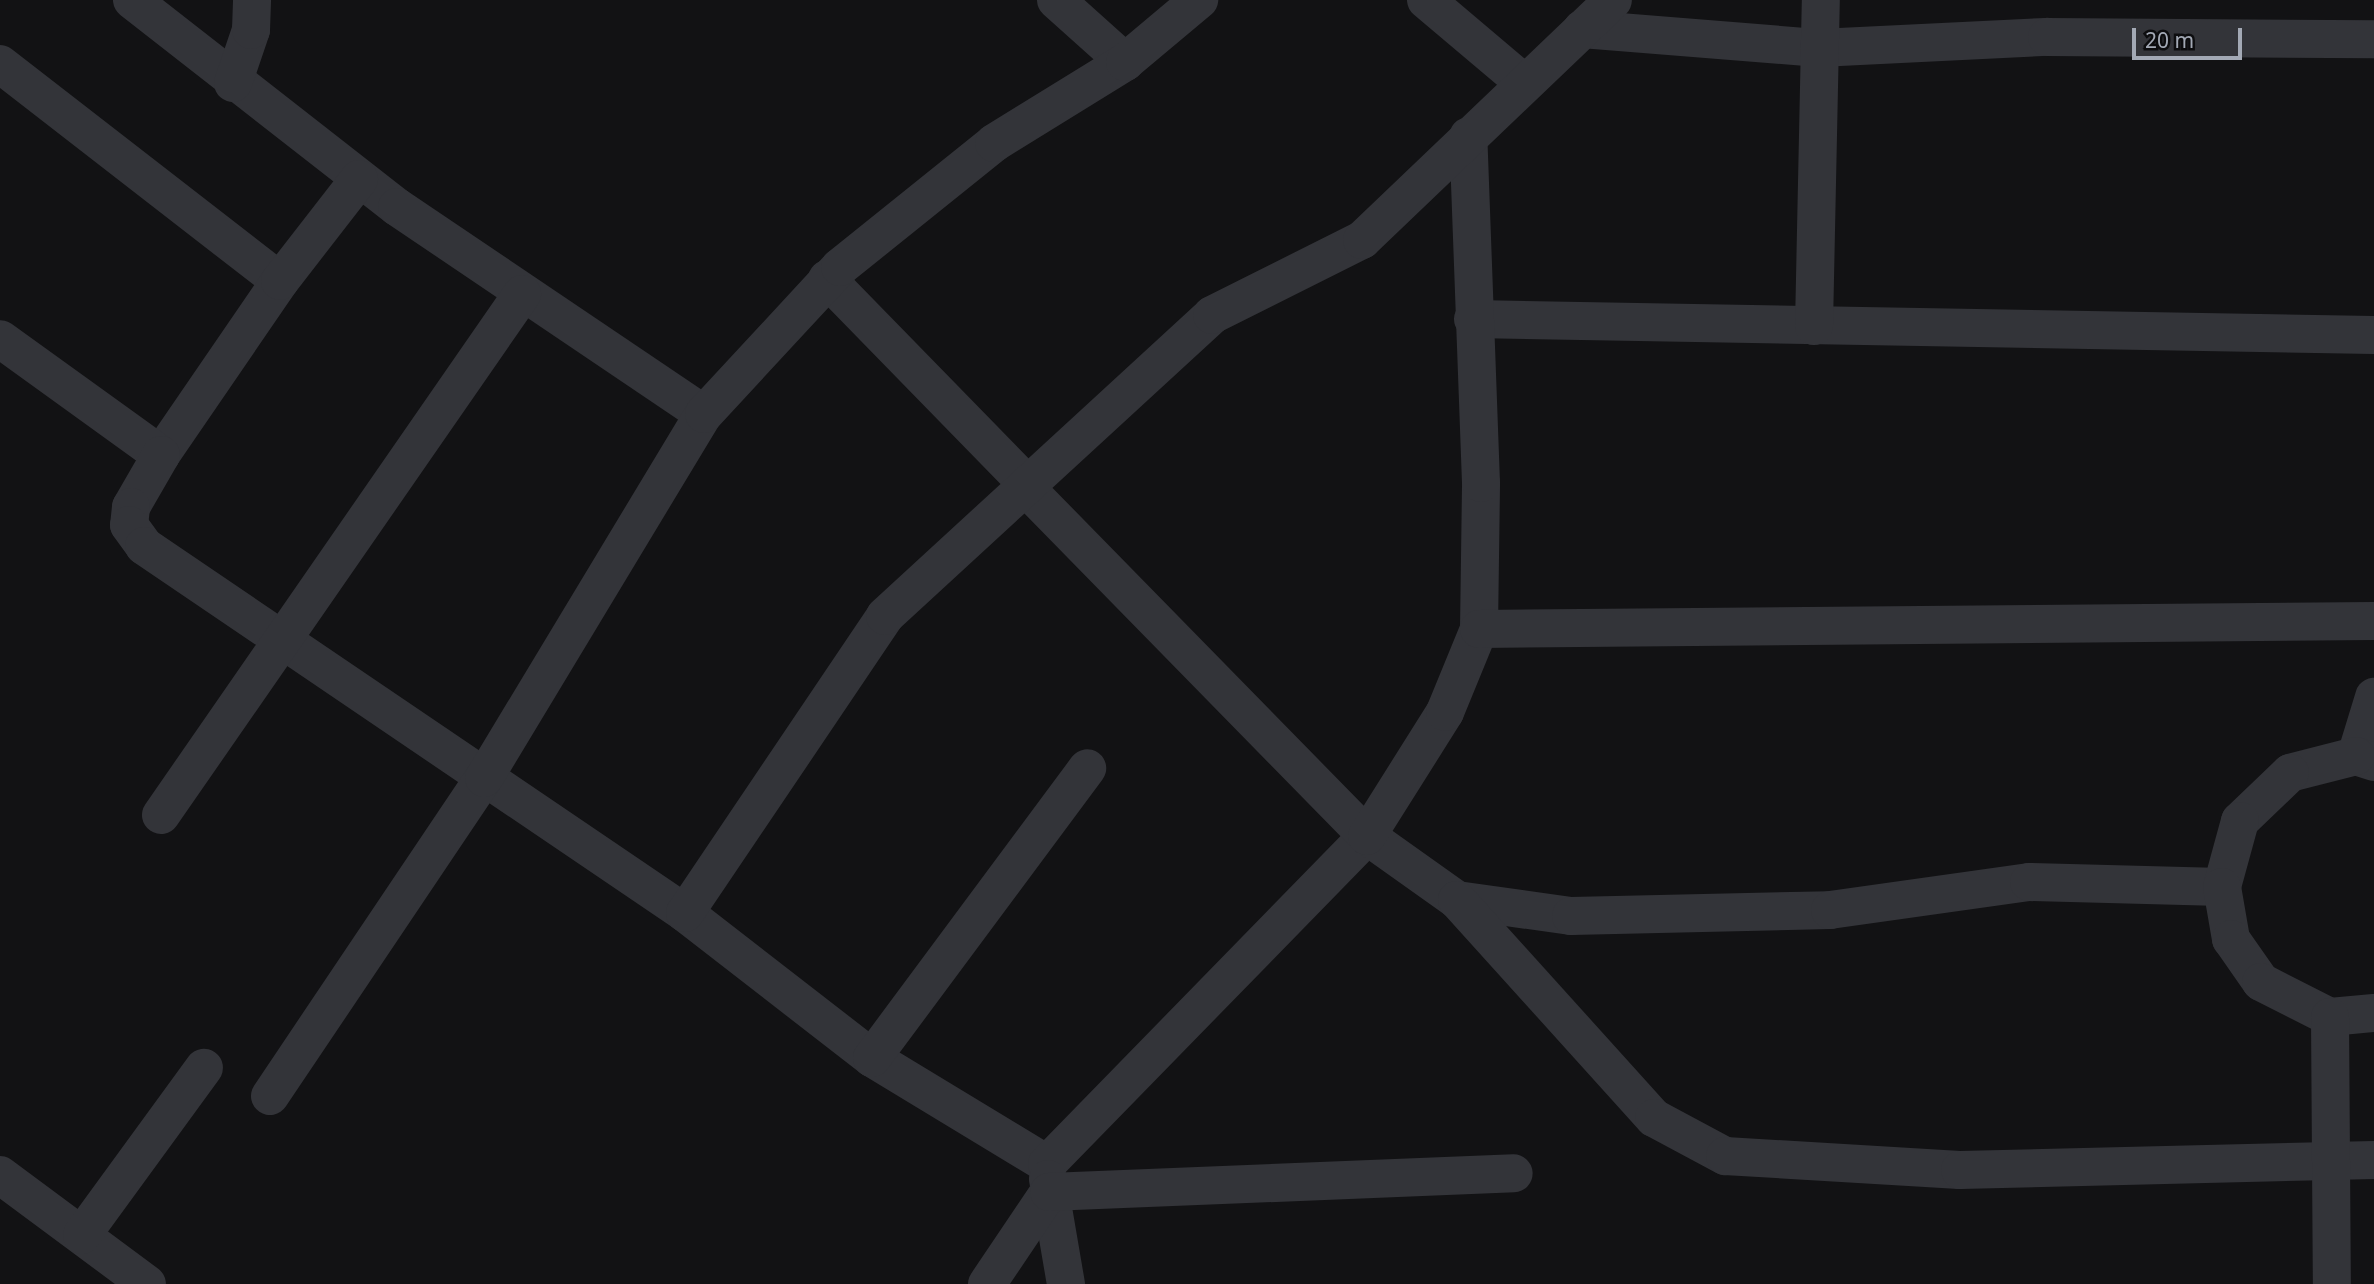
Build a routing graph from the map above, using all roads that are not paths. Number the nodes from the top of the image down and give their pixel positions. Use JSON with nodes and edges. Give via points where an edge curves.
{"nodes":[{"id":1,"x":132,"y":0,"type":"edge"},
{"id":2,"x":252,"y":0,"type":"edge"},
{"id":3,"x":1056,"y":0,"type":"edge"},
{"id":4,"x":1199,"y":0,"type":"edge"},
{"id":5,"x":1426,"y":0,"type":"edge"},
{"id":6,"x":1613,"y":0,"type":"edge"},
{"id":7,"x":1821,"y":0,"type":"edge"},
{"id":8,"x":1582,"y":29,"type":"junction"},
{"id":9,"x":2374,"y":40,"type":"edge"},
{"id":10,"x":1819,"y":48,"type":"junction"},
{"id":11,"x":1125,"y":62,"type":"junction"},
{"id":12,"x":0,"y":64,"type":"edge"},
{"id":13,"x":1522,"y":81,"type":"junction"},
{"id":14,"x":233,"y":83,"type":"junction"},
{"id":15,"x":1468,"y":136,"type":"junction"},
{"id":16,"x":359,"y":178,"type":"junction"},
{"id":17,"x":827,"y":279,"type":"junction"},
{"id":18,"x":281,"y":281,"type":"junction"},
{"id":19,"x":522,"y":294,"type":"junction"},
{"id":20,"x":1473,"y":319,"type":"junction"},
{"id":21,"x":1814,"y":326,"type":"junction"},
{"id":22,"x":2374,"y":335,"type":"edge"},
{"id":23,"x":0,"y":339,"type":"edge"},
{"id":24,"x":704,"y":414,"type":"junction"},
{"id":25,"x":161,"y":455,"type":"junction"},
{"id":26,"x":1030,"y":489,"type":"junction"},
{"id":27,"x":2374,"y":621,"type":"edge"},
{"id":28,"x":1479,"y":629,"type":"junction"},
{"id":29,"x":286,"y":642,"type":"junction"},
{"id":30,"x":2374,"y":696,"type":"edge"},
{"id":31,"x":2365,"y":759,"type":"edge"},
{"id":32,"x":1087,"y":768,"type":"dead end"},
{"id":33,"x":484,"y":778,"type":"junction"},
{"id":34,"x":161,"y":815,"type":"dead end"},
{"id":35,"x":1367,"y":836,"type":"junction"},
{"id":36,"x":2222,"y":887,"type":"junction"},
{"id":37,"x":1457,"y":900,"type":"junction"},
{"id":38,"x":685,"y":913,"type":"junction"},
{"id":39,"x":2374,"y":1013,"type":"edge"},
{"id":40,"x":2330,"y":1017,"type":"junction"},
{"id":41,"x":872,"y":1058,"type":"junction"},
{"id":42,"x":204,"y":1068,"type":"dead end"},
{"id":43,"x":270,"y":1096,"type":"dead end"},
{"id":44,"x":2374,"y":1160,"type":"edge"},
{"id":45,"x":2332,"y":1161,"type":"junction"},
{"id":46,"x":1514,"y":1173,"type":"dead end"},
{"id":47,"x":0,"y":1175,"type":"edge"},
{"id":48,"x":1048,"y":1178,"type":"junction"},
{"id":49,"x":82,"y":1235,"type":"junction"},
{"id":50,"x":147,"y":1284,"type":"edge"},
{"id":51,"x":987,"y":1284,"type":"edge"},
{"id":52,"x":1066,"y":1284,"type":"edge"},
{"id":53,"x":2332,"y":1284,"type":"edge"}],
"edges":[{"from":1,"to":14,"type":"street"},
{"from":2,"to":14,"type":"street","via":[[251,30]]},
{"from":3,"to":11,"type":"street"},
{"from":4,"to":11,"type":"street"},
{"from":5,"to":13,"type":"street"},
{"from":6,"to":8,"type":"street"},
{"from":7,"to":10,"type":"street"},
{"from":8,"to":10,"type":"street"},
{"from":8,"to":13,"type":"street"},
{"from":9,"to":10,"type":"street","via":[[2047,37]]},
{"from":10,"to":21,"type":"street"},
{"from":11,"to":17,"type":"street","via":[[994,143]]},
{"from":12,"to":18,"type":"street"},
{"from":13,"to":15,"type":"street"},
{"from":14,"to":16,"type":"street"},
{"from":15,"to":20,"type":"street"},
{"from":15,"to":26,"type":"street","via":[[1362,240],[1212,315]]},
{"from":16,"to":18,"type":"street"},
{"from":16,"to":19,"type":"street"},
{"from":17,"to":24,"type":"street"},
{"from":17,"to":26,"type":"street"},
{"from":18,"to":25,"type":"street"},
{"from":19,"to":24,"type":"street"},
{"from":19,"to":29,"type":"street"},
{"from":20,"to":21,"type":"street"},
{"from":20,"to":28,"type":"street"},
{"from":21,"to":22,"type":"street"},
{"from":23,"to":25,"type":"street"},
{"from":24,"to":33,"type":"street"},
{"from":25,"to":29,"type":"street","via":[[131,507],[129,525],[144,546]]},
{"from":26,"to":35,"type":"street"},
{"from":26,"to":38,"type":"street","via":[[885,616]]},
{"from":27,"to":28,"type":"street"},
{"from":28,"to":35,"type":"street","via":[[1445,712]]},
{"from":29,"to":33,"type":"street"},
{"from":29,"to":34,"type":"street"},
{"from":30,"to":31,"type":"street"},
{"from":31,"to":36,"type":"street","via":[[2290,773],[2240,821]]},
{"from":32,"to":41,"type":"street"},
{"from":33,"to":38,"type":"street"},
{"from":33,"to":43,"type":"street"},
{"from":35,"to":37,"type":"street"},
{"from":35,"to":48,"type":"street"},
{"from":36,"to":37,"type":"street","via":[[2029,882],[1830,910],[1584,915]]},
{"from":36,"to":40,"type":"street","via":[[2231,939],[2261,982]]},
{"from":37,"to":45,"type":"street","via":[[1654,1118],[1726,1156],[1960,1170]]},
{"from":38,"to":41,"type":"street"},
{"from":39,"to":40,"type":"street"},
{"from":40,"to":45,"type":"street"},
{"from":41,"to":48,"type":"street"},
{"from":42,"to":49,"type":"street"},
{"from":44,"to":45,"type":"street"},
{"from":45,"to":53,"type":"street"},
{"from":46,"to":48,"type":"street"},
{"from":47,"to":49,"type":"street"},
{"from":48,"to":51,"type":"street"},
{"from":48,"to":52,"type":"street"},
{"from":49,"to":50,"type":"street"}]}
